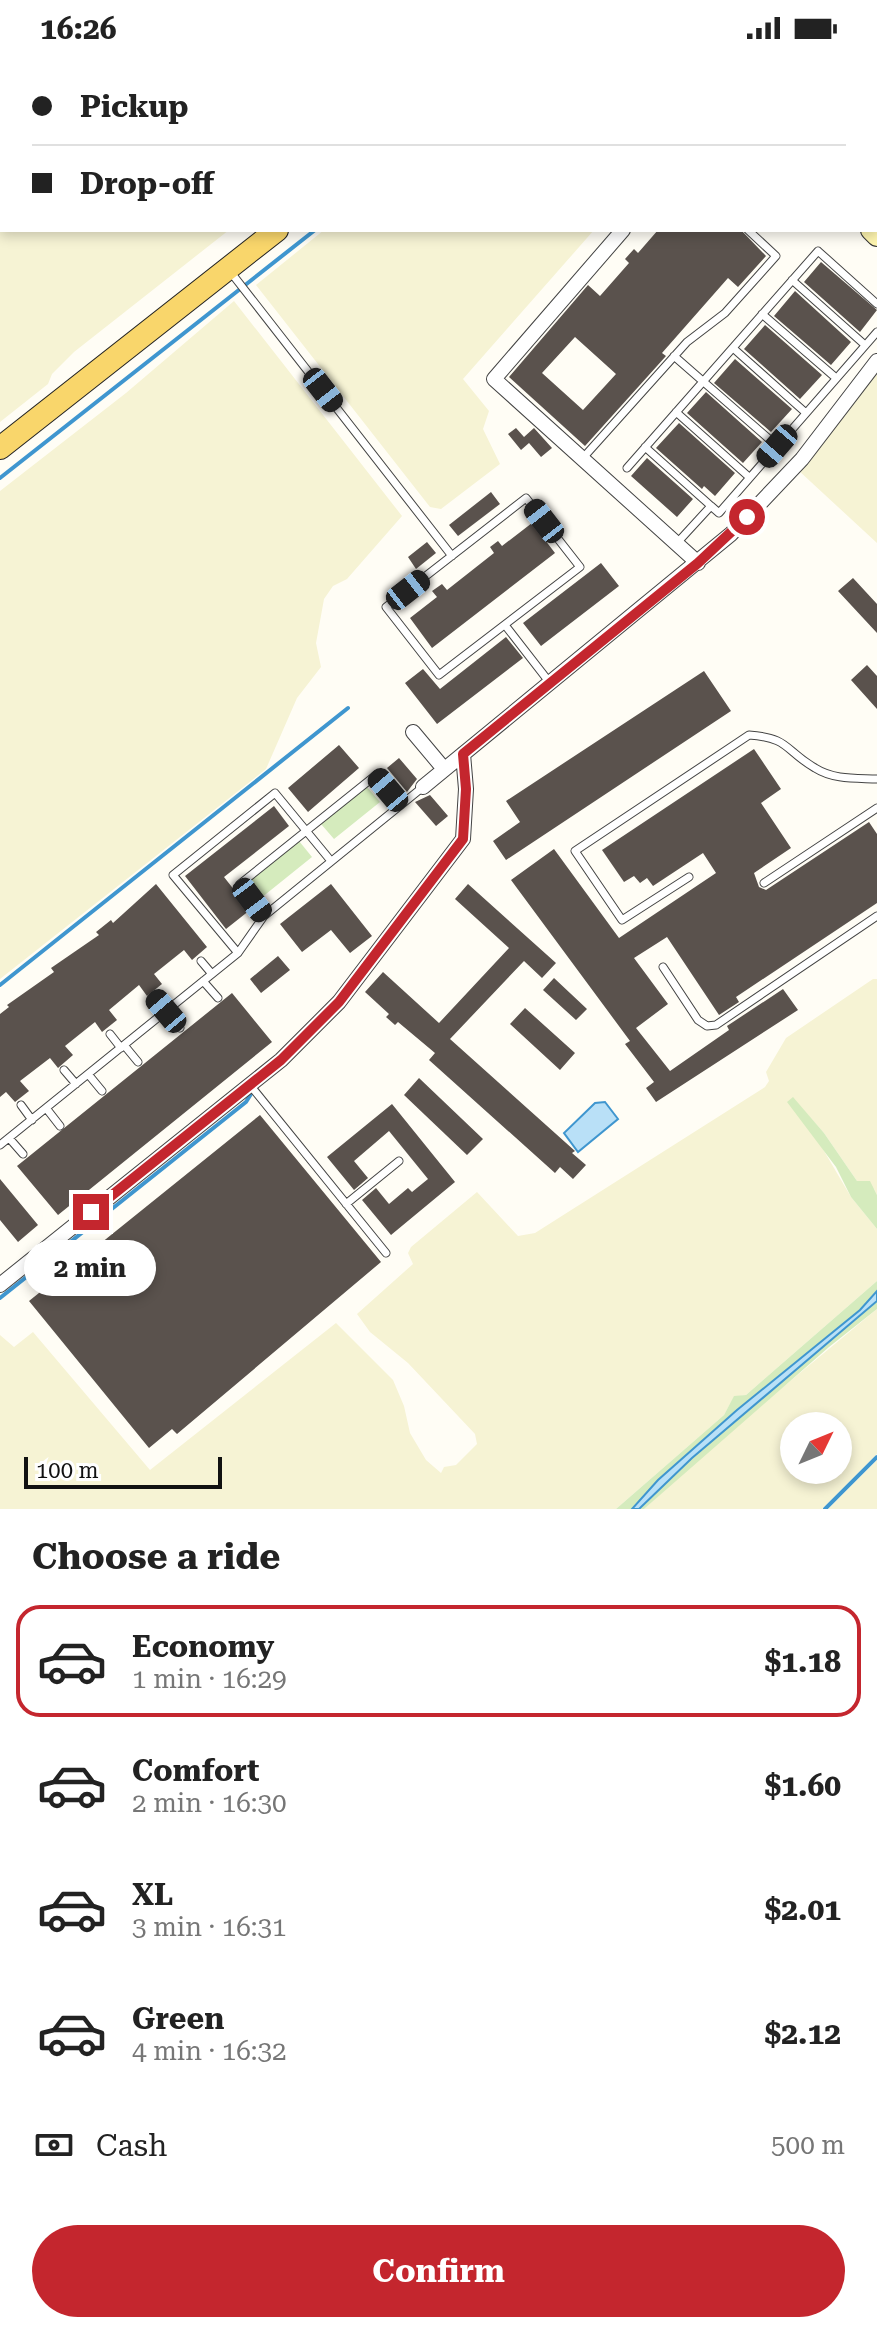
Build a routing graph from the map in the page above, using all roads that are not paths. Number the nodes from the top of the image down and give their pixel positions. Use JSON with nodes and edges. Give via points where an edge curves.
{"nodes":[{"id":1,"x":274,"y":232,"type":"edge"},
{"id":2,"x":621,"y":232,"type":"edge"},
{"id":3,"x":750,"y":232,"type":"edge"},
{"id":4,"x":228,"y":269,"type":"junction"},
{"id":5,"x":792,"y":280,"type":"junction"},
{"id":6,"x":877,"y":304,"type":"edge"},
{"id":7,"x":762,"y":314,"type":"junction"},
{"id":8,"x":877,"y":332,"type":"edge"},
{"id":9,"x":865,"y":345,"type":"junction"},
{"id":10,"x":733,"y":348,"type":"junction"},
{"id":11,"x":674,"y":356,"type":"junction"},
{"id":12,"x":877,"y":361,"type":"edge"},
{"id":13,"x":836,"y":378,"type":"junction"},
{"id":14,"x":704,"y":380,"type":"junction"},
{"id":15,"x":676,"y":412,"type":"junction"},
{"id":16,"x":806,"y":413,"type":"junction"},
{"id":17,"x":777,"y":446,"type":"junction"},
{"id":18,"x":645,"y":447,"type":"junction"},
{"id":19,"x":0,"y":448,"type":"edge"},
{"id":20,"x":582,"y":459,"type":"junction"},
{"id":21,"x":627,"y":468,"type":"dead end"},
{"id":22,"x":749,"y":477,"type":"junction"},
{"id":23,"x":711,"y":506,"type":"junction"},
{"id":24,"x":677,"y":543,"type":"junction"},
{"id":25,"x":452,"y":556,"type":"junction"},
{"id":26,"x":698,"y":563,"type":"junction"},
{"id":27,"x":505,"y":625,"type":"junction"},
{"id":28,"x":550,"y":683,"type":"junction"},
{"id":29,"x":413,"y":732,"type":"dead end"},
{"id":30,"x":463,"y":754,"type":"junction"},
{"id":31,"x":444,"y":769,"type":"junction"},
{"id":32,"x":877,"y":779,"type":"edge"},
{"id":33,"x":423,"y":787,"type":"joint"},
{"id":34,"x":401,"y":805,"type":"junction"},
{"id":35,"x":877,"y":808,"type":"edge"},
{"id":36,"x":307,"y":831,"type":"junction"},
{"id":37,"x":331,"y":861,"type":"junction"},
{"id":38,"x":689,"y":877,"type":"dead end"},
{"id":39,"x":764,"y":883,"type":"dead end"},
{"id":40,"x":264,"y":916,"type":"junction"},
{"id":41,"x":877,"y":916,"type":"edge"},
{"id":42,"x":238,"y":953,"type":"junction"},
{"id":43,"x":201,"y":961,"type":"dead end"},
{"id":44,"x":663,"y":967,"type":"dead end"},
{"id":45,"x":212,"y":974,"type":"junction"},
{"id":46,"x":203,"y":981,"type":"junction"},
{"id":47,"x":156,"y":998,"type":"dead end"},
{"id":48,"x":218,"y":998,"type":"dead end"},
{"id":49,"x":166,"y":1011,"type":"junction"},
{"id":50,"x":180,"y":1028,"type":"dead end"},
{"id":51,"x":110,"y":1034,"type":"dead end"},
{"id":52,"x":123,"y":1046,"type":"junction"},
{"id":53,"x":138,"y":1062,"type":"dead end"},
{"id":54,"x":64,"y":1070,"type":"dead end"},
{"id":55,"x":88,"y":1074,"type":"junction"},
{"id":56,"x":76,"y":1084,"type":"junction"},
{"id":57,"x":250,"y":1085,"type":"junction"},
{"id":58,"x":102,"y":1091,"type":"dead end"},
{"id":59,"x":21,"y":1105,"type":"dead end"},
{"id":60,"x":46,"y":1108,"type":"junction"},
{"id":61,"x":32,"y":1120,"type":"junction"},
{"id":62,"x":60,"y":1126,"type":"dead end"},
{"id":63,"x":9,"y":1138,"type":"junction"},
{"id":64,"x":0,"y":1145,"type":"edge"},
{"id":65,"x":23,"y":1154,"type":"dead end"},
{"id":66,"x":399,"y":1161,"type":"dead end"},
{"id":67,"x":346,"y":1204,"type":"junction"},
{"id":68,"x":386,"y":1253,"type":"dead end"},
{"id":69,"x":0,"y":1285,"type":"edge"}],
"edges":[{"from":1,"to":4,"type":"main road"},
{"from":2,"to":20,"type":"street","via":[[494,379]]},
{"from":3,"to":11,"type":"lane","via":[[776,256],[725,313]]},
{"from":4,"to":19,"type":"main road"},
{"from":4,"to":25,"type":"lane"},
{"from":5,"to":6,"type":"lane","via":[[818,251]]},
{"from":5,"to":7,"type":"lane"},
{"from":5,"to":9,"type":"lane"},
{"from":7,"to":10,"type":"lane"},
{"from":7,"to":13,"type":"lane"},
{"from":8,"to":9,"type":"lane"},
{"from":9,"to":13,"type":"lane"},
{"from":10,"to":14,"type":"lane"},
{"from":10,"to":16,"type":"lane"},
{"from":11,"to":14,"type":"lane"},
{"from":11,"to":20,"type":"lane"},
{"from":12,"to":26,"type":"street","via":[[802,459]]},
{"from":13,"to":16,"type":"lane"},
{"from":14,"to":15,"type":"lane"},
{"from":14,"to":17,"type":"lane"},
{"from":15,"to":18,"type":"lane"},
{"from":15,"to":22,"type":"lane"},
{"from":16,"to":17,"type":"lane"},
{"from":17,"to":22,"type":"lane"},
{"from":18,"to":21,"type":"lane"},
{"from":18,"to":23,"type":"lane"},
{"from":20,"to":24,"type":"street"},
{"from":22,"to":23,"type":"lane","via":[[719,513]]},
{"from":23,"to":24,"type":"lane"},
{"from":24,"to":26,"type":"street"},
{"from":25,"to":27,"type":"lane","via":[[386,607],[394,619],[439,675]]},
{"from":25,"to":27,"type":"lane","via":[[526,498],[580,567]]},
{"from":26,"to":28,"type":"street"},
{"from":27,"to":28,"type":"lane"},
{"from":28,"to":30,"type":"street"},
{"from":29,"to":31,"type":"street"},
{"from":30,"to":31,"type":"street"},
{"from":30,"to":57,"type":"street","via":[[463,839],[454,854],[339,1002]]},
{"from":31,"to":33,"type":"street"},
{"from":32,"to":38,"type":"lane","via":[[839,778],[816,769],[775,737],[749,735],[575,851],[622,920]]},
{"from":33,"to":34,"type":"lane"},
{"from":34,"to":36,"type":"lane","via":[[376,775]]},
{"from":34,"to":37,"type":"lane"},
{"from":35,"to":39,"type":"lane"},
{"from":36,"to":37,"type":"lane"},
{"from":36,"to":40,"type":"lane","via":[[240,884]]},
{"from":36,"to":42,"type":"lane","via":[[275,793],[173,875]]},
{"from":37,"to":40,"type":"lane"},
{"from":40,"to":42,"type":"lane"},
{"from":41,"to":44,"type":"lane","via":[[716,1025],[698,1020]]},
{"from":42,"to":45,"type":"lane"},
{"from":43,"to":45,"type":"lane"},
{"from":45,"to":46,"type":"lane"},
{"from":46,"to":48,"type":"lane"},
{"from":46,"to":49,"type":"lane"},
{"from":47,"to":49,"type":"lane"},
{"from":49,"to":50,"type":"lane"},
{"from":49,"to":52,"type":"lane"},
{"from":51,"to":52,"type":"lane"},
{"from":52,"to":53,"type":"lane"},
{"from":52,"to":55,"type":"lane"},
{"from":54,"to":56,"type":"lane"},
{"from":55,"to":56,"type":"lane"},
{"from":55,"to":58,"type":"lane"},
{"from":56,"to":60,"type":"lane"},
{"from":57,"to":67,"type":"lane"},
{"from":57,"to":69,"type":"street"},
{"from":59,"to":61,"type":"lane"},
{"from":60,"to":61,"type":"lane"},
{"from":60,"to":62,"type":"lane"},
{"from":61,"to":63,"type":"lane"},
{"from":63,"to":64,"type":"lane"},
{"from":63,"to":65,"type":"lane"},
{"from":66,"to":67,"type":"lane"},
{"from":67,"to":68,"type":"lane"}]}
